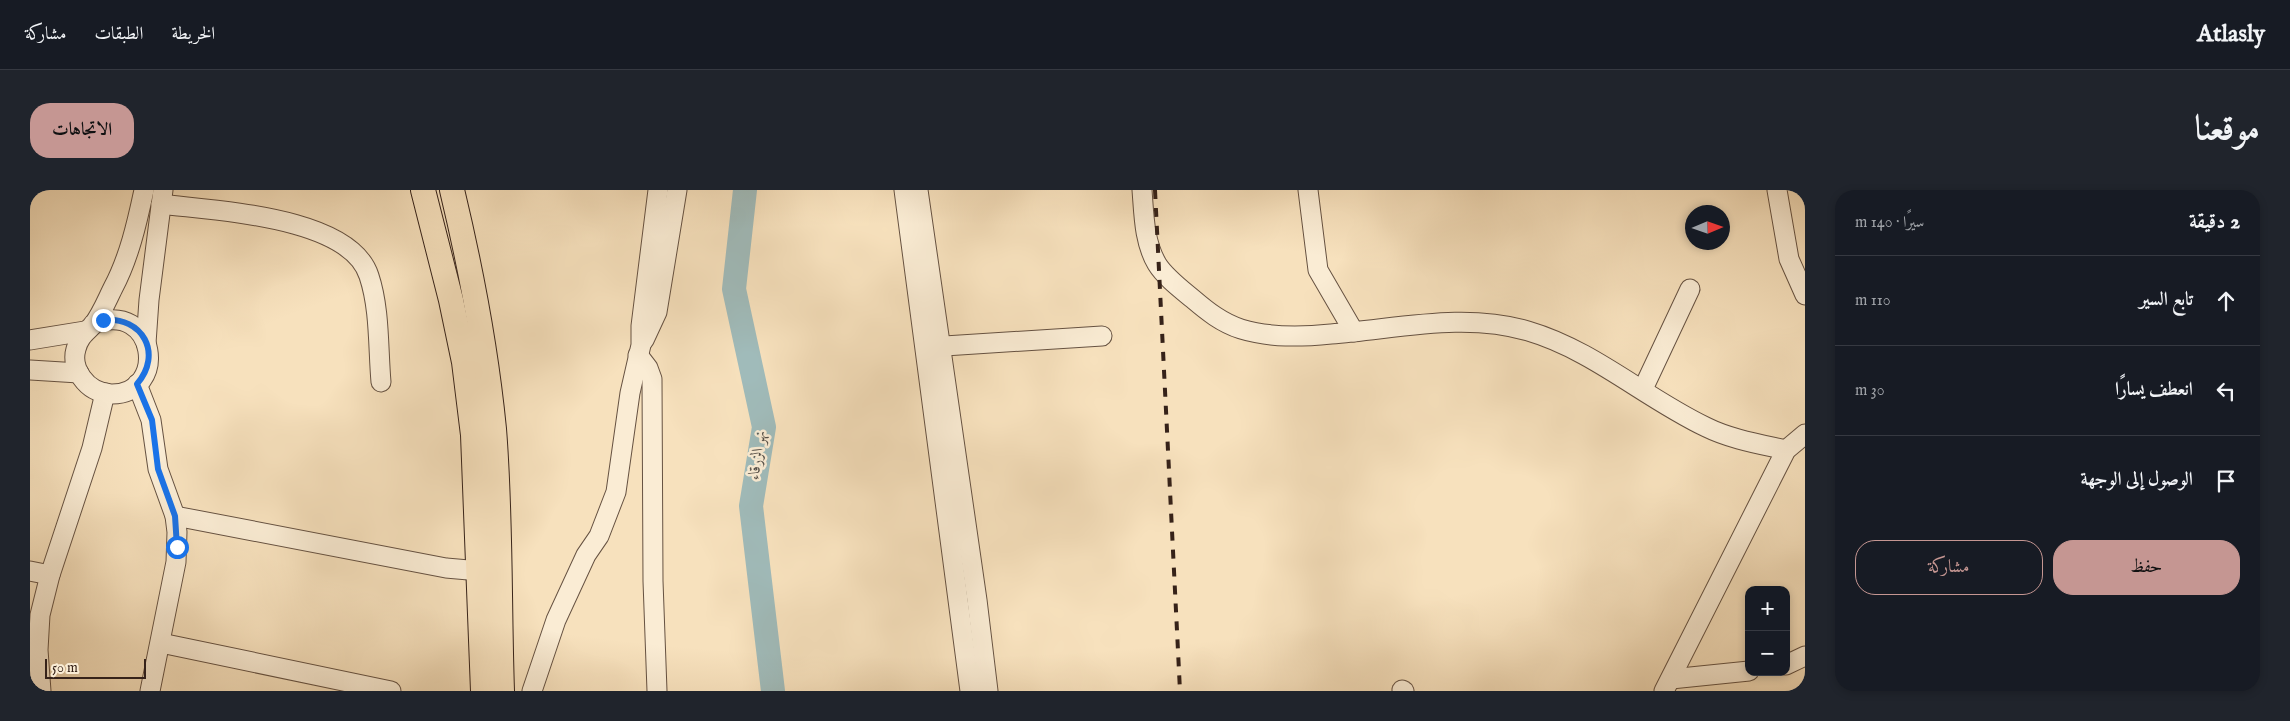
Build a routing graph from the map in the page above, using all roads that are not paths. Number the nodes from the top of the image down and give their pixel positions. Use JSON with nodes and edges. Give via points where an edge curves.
{"nodes":[{"id":1,"x":144,"y":190,"type":"edge"},
{"id":2,"x":423,"y":190,"type":"edge"},
{"id":3,"x":452,"y":190,"type":"edge"},
{"id":4,"x":658,"y":190,"type":"edge"},
{"id":5,"x":677,"y":190,"type":"edge"},
{"id":6,"x":904,"y":190,"type":"edge"},
{"id":7,"x":918,"y":190,"type":"edge"},
{"id":8,"x":1142,"y":190,"type":"edge"},
{"id":9,"x":1308,"y":190,"type":"edge"},
{"id":10,"x":1777,"y":190,"type":"edge"},
{"id":11,"x":162,"y":197,"type":"edge"},
{"id":12,"x":1690,"y":289,"type":"dead end"},
{"id":13,"x":1805,"y":295,"type":"edge"},
{"id":14,"x":89,"y":328,"type":"junction"},
{"id":15,"x":1354,"y":332,"type":"junction"},
{"id":16,"x":1102,"y":336,"type":"dead end"},
{"id":17,"x":30,"y":340,"type":"edge"},
{"id":18,"x":146,"y":342,"type":"junction"},
{"id":19,"x":933,"y":347,"type":"junction"},
{"id":20,"x":639,"y":350,"type":"junction"},
{"id":21,"x":30,"y":370,"type":"edge"},
{"id":22,"x":78,"y":373,"type":"junction"},
{"id":23,"x":381,"y":382,"type":"dead end"},
{"id":24,"x":137,"y":384,"type":"junction"},
{"id":25,"x":1643,"y":390,"type":"junction"},
{"id":26,"x":105,"y":394,"type":"junction"},
{"id":27,"x":1799,"y":440,"type":"edge"},
{"id":28,"x":175,"y":516,"type":"junction"},
{"id":29,"x":30,"y":571,"type":"edge"},
{"id":30,"x":480,"y":571,"type":"junction"},
{"id":31,"x":50,"y":575,"type":"junction"},
{"id":32,"x":968,"y":602,"type":"junction"},
{"id":33,"x":34,"y":632,"type":"edge"},
{"id":34,"x":161,"y":643,"type":"junction"},
{"id":35,"x":1805,"y":656,"type":"edge"},
{"id":36,"x":1790,"y":663,"type":"edge"},
{"id":37,"x":1745,"y":672,"type":"edge"},
{"id":38,"x":1667,"y":685,"type":"edge"},
{"id":39,"x":498,"y":690,"type":"edge"},
{"id":40,"x":531,"y":690,"type":"edge"},
{"id":41,"x":41,"y":691,"type":"edge"},
{"id":42,"x":150,"y":691,"type":"edge"},
{"id":43,"x":391,"y":691,"type":"edge"},
{"id":44,"x":657,"y":691,"type":"edge"},
{"id":45,"x":970,"y":691,"type":"edge"},
{"id":46,"x":988,"y":691,"type":"edge"}],
"edges":[{"from":1,"to":14,"type":"street","via":[[127,258]]},
{"from":2,"to":30,"type":"main road","via":[[464,362],[473,434]]},
{"from":3,"to":39,"type":"main road","via":[[480,318],[494,428]]},
{"from":4,"to":20,"type":"street"},
{"from":5,"to":20,"type":"street","via":[[657,312]]},
{"from":6,"to":19,"type":"street"},
{"from":7,"to":19,"type":"street"},
{"from":8,"to":15,"type":"street","via":[[1147,238],[1158,266],[1220,320],[1264,334],[1300,337]]},
{"from":9,"to":15,"type":"street","via":[[1318,270]]},
{"from":10,"to":13,"type":"street","via":[[1789,259]]},
{"from":11,"to":18,"type":"street"},
{"from":11,"to":23,"type":"street","via":[[302,225],[346,247],[360,259],[369,274],[375,296]]},
{"from":12,"to":25,"type":"street"},
{"from":14,"to":17,"type":"street"},
{"from":14,"to":18,"type":"street","via":[[114,319],[124,321],[133,326]]},
{"from":14,"to":22,"type":"street","via":[[75,351]]},
{"from":15,"to":25,"type":"street","via":[[1450,321],[1508,325],[1540,334]]},
{"from":16,"to":19,"type":"street"},
{"from":18,"to":24,"type":"street","via":[[149,351],[147,369]]},
{"from":19,"to":32,"type":"street"},
{"from":20,"to":40,"type":"street","via":[[616,492],[609,514],[567,596]]},
{"from":20,"to":44,"type":"street","via":[[652,379]]},
{"from":21,"to":22,"type":"street"},
{"from":22,"to":26,"type":"street","via":[[85,383]]},
{"from":24,"to":26,"type":"street","via":[[128,391]]},
{"from":24,"to":28,"type":"street","via":[[152,420],[159,475]]},
{"from":25,"to":27,"type":"street","via":[[1706,428],[1748,441]]},
{"from":26,"to":31,"type":"street","via":[[92,448]]},
{"from":27,"to":38,"type":"street"},
{"from":28,"to":30,"type":"street","via":[[446,568]]},
{"from":28,"to":34,"type":"street","via":[[176,562]]},
{"from":29,"to":31,"type":"street"},
{"from":30,"to":39,"type":"main road"},
{"from":31,"to":33,"type":"street"},
{"from":32,"to":45,"type":"street"},
{"from":32,"to":46,"type":"street"},
{"from":33,"to":41,"type":"street"},
{"from":34,"to":42,"type":"street"},
{"from":34,"to":43,"type":"street"},
{"from":35,"to":36,"type":"street"},
{"from":37,"to":38,"type":"street"}]}
